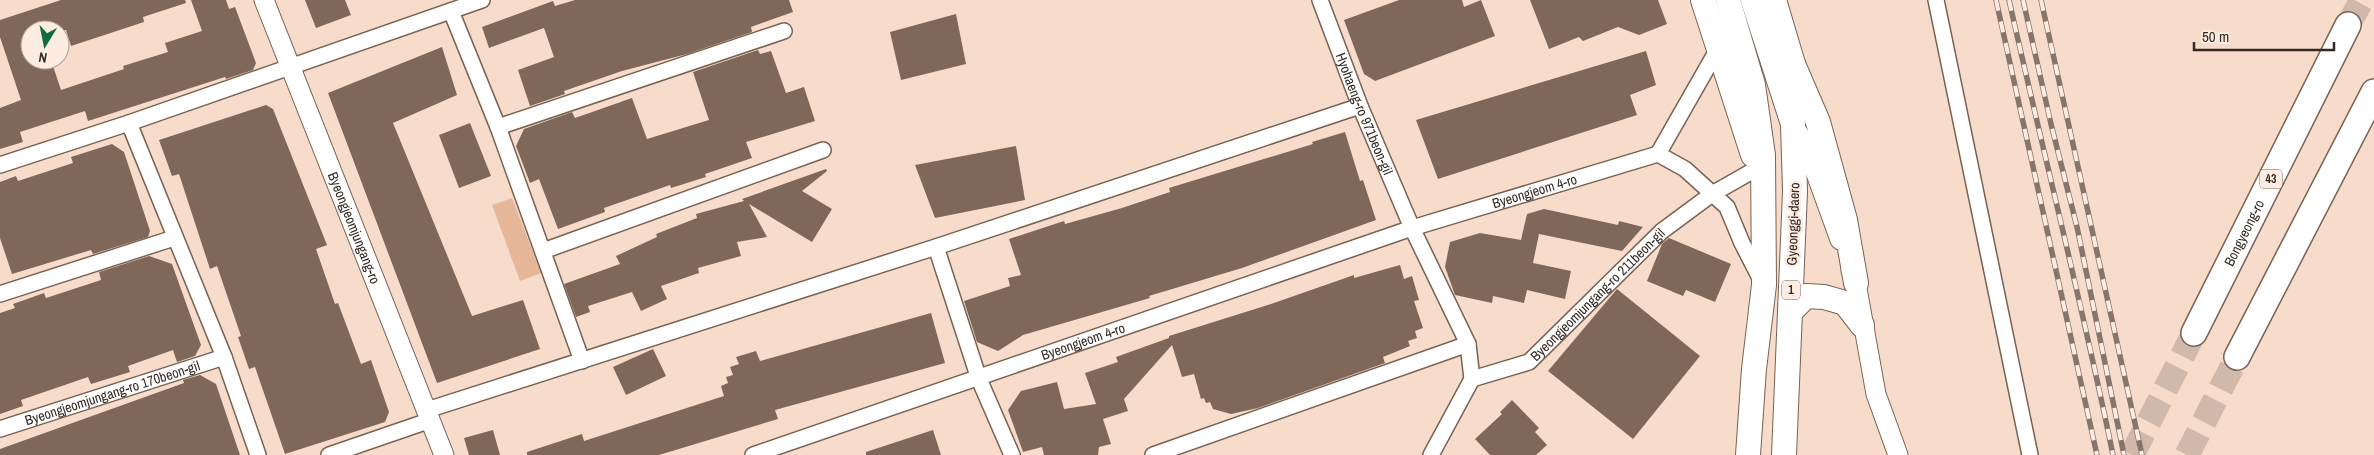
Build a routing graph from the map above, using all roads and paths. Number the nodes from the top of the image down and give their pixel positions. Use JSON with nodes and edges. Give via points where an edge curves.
{"nodes":[{"id":1,"x":264,"y":0,"type":"edge"},
{"id":2,"x":482,"y":0,"type":"edge"},
{"id":3,"x":1320,"y":0,"type":"edge"},
{"id":4,"x":1703,"y":0,"type":"edge"},
{"id":5,"x":1728,"y":0,"type":"edge"},
{"id":6,"x":1753,"y":0,"type":"edge"},
{"id":7,"x":1774,"y":0,"type":"edge"},
{"id":8,"x":1936,"y":0,"type":"edge"},
{"id":9,"x":451,"y":10,"type":"junction"},
{"id":10,"x":2348,"y":25,"type":"tunnel mouth"},
{"id":11,"x":784,"y":31,"type":"dead end"},
{"id":12,"x":1719,"y":47,"type":"junction"},
{"id":13,"x":1793,"y":64,"type":"junction"},
{"id":14,"x":292,"y":66,"type":"junction"},
{"id":15,"x":2374,"y":92,"type":"edge"},
{"id":16,"x":1360,"y":106,"type":"junction"},
{"id":17,"x":129,"y":123,"type":"junction"},
{"id":18,"x":1793,"y":124,"type":"junction"},
{"id":19,"x":498,"y":126,"type":"junction"},
{"id":20,"x":823,"y":150,"type":"dead end"},
{"id":21,"x":1658,"y":154,"type":"junction"},
{"id":22,"x":0,"y":165,"type":"edge"},
{"id":23,"x":1762,"y":173,"type":"junction"},
{"id":24,"x":1712,"y":194,"type":"junction"},
{"id":25,"x":1412,"y":228,"type":"junction"},
{"id":26,"x":174,"y":238,"type":"junction"},
{"id":27,"x":936,"y":248,"type":"junction"},
{"id":28,"x":543,"y":251,"type":"junction"},
{"id":29,"x":1856,"y":283,"type":"junction"},
{"id":30,"x":1764,"y":285,"type":"junction"},
{"id":31,"x":0,"y":294,"type":"edge"},
{"id":32,"x":1790,"y":312,"type":"junction"},
{"id":33,"x":1862,"y":324,"type":"junction"},
{"id":34,"x":2194,"y":333,"type":"tunnel mouth"},
{"id":35,"x":1468,"y":344,"type":"junction"},
{"id":36,"x":224,"y":357,"type":"junction"},
{"id":37,"x":2238,"y":357,"type":"tunnel mouth"},
{"id":38,"x":582,"y":360,"type":"junction"},
{"id":39,"x":980,"y":379,"type":"junction"},
{"id":40,"x":1472,"y":379,"type":"junction"},
{"id":41,"x":429,"y":415,"type":"junction"},
{"id":42,"x":0,"y":429,"type":"edge"},
{"id":43,"x":258,"y":455,"type":"edge"},
{"id":44,"x":329,"y":455,"type":"edge"},
{"id":45,"x":444,"y":455,"type":"edge"},
{"id":46,"x":753,"y":455,"type":"edge"},
{"id":47,"x":1012,"y":455,"type":"edge"},
{"id":48,"x":1153,"y":455,"type":"edge"},
{"id":49,"x":1431,"y":455,"type":"edge"},
{"id":50,"x":1748,"y":455,"type":"edge"},
{"id":51,"x":1784,"y":455,"type":"edge"},
{"id":52,"x":1898,"y":455,"type":"edge"},
{"id":53,"x":2030,"y":455,"type":"edge"}],
"edges":[{"from":1,"to":14,"type":"street","name":"Byeongjeomjungang-ro"},
{"from":2,"to":9,"type":"street"},
{"from":3,"to":16,"type":"street","name":"Hyohaeng-ro 971beon-gil"},
{"from":4,"to":12,"type":"main road","name":"Gyeonggi-daero"},
{"from":5,"to":23,"type":"main road","name":"Gyeonggi-daero","number":"1","via":[[1753,85]]},
{"from":6,"to":18,"type":"main road","name":"Gyeonggi-daero","number":"1"},
{"from":7,"to":13,"type":"main road"},
{"from":8,"to":53,"type":"street"},
{"from":9,"to":14,"type":"street"},
{"from":9,"to":19,"type":"street"},
{"from":10,"to":34,"type":"highway","name":"Bongyeong-ro","number":"43"},
{"from":11,"to":19,"type":"street"},
{"from":12,"to":21,"type":"street"},
{"from":12,"to":23,"type":"main road","name":"Gyeonggi-daero","via":[[1735,104]]},
{"from":13,"to":18,"type":"main road"},
{"from":13,"to":29,"type":"main road","via":[[1818,122],[1846,220]]},
{"from":14,"to":17,"type":"street"},
{"from":14,"to":41,"type":"street","name":"Byeongjeomjungang-ro"},
{"from":15,"to":37,"type":"highway"},
{"from":16,"to":25,"type":"street","name":"Hyohaeng-ro 971beon-gil"},
{"from":16,"to":27,"type":"street"},
{"from":17,"to":22,"type":"street"},
{"from":17,"to":26,"type":"street"},
{"from":18,"to":29,"type":"street","via":[[1806,146]]},
{"from":18,"to":32,"type":"main road","name":"Gyeonggi-daero","number":"1","via":[[1795,191]]},
{"from":19,"to":28,"type":"street"},
{"from":20,"to":28,"type":"street"},
{"from":21,"to":24,"type":"street","via":[[1685,168]]},
{"from":21,"to":25,"type":"street","name":"Byeongjeom 4-ro"},
{"from":23,"to":24,"type":"street","name":"Byeongjeomjungang-ro 211beon-gil"},
{"from":23,"to":30,"type":"main road","name":"Gyeonggi-daero","number":"1"},
{"from":24,"to":30,"type":"street","via":[[1727,206]]},
{"from":24,"to":40,"type":"street","name":"Byeongjeomjungang-ro 211beon-gil","via":[[1662,231],[1529,362]]},
{"from":25,"to":35,"type":"street"},
{"from":25,"to":39,"type":"street","name":"Byeongjeom 4-ro"},
{"from":26,"to":31,"type":"street"},
{"from":26,"to":36,"type":"street"},
{"from":27,"to":38,"type":"street"},
{"from":27,"to":39,"type":"street"},
{"from":28,"to":38,"type":"street"},
{"from":29,"to":33,"type":"street"},
{"from":30,"to":50,"type":"main road","name":"Gyeonggi-daero","number":"1"},
{"from":32,"to":33,"type":"main road","via":[[1806,296],[1824,297],[1845,303]]},
{"from":32,"to":51,"type":"main road","name":"Gyeonggi-daero","number":"1"},
{"from":33,"to":52,"type":"street","via":[[1876,394]]},
{"from":35,"to":40,"type":"street"},
{"from":35,"to":48,"type":"street"},
{"from":36,"to":42,"type":"street","name":"Byeongjeomjungang-ro 170beon-gil"},
{"from":36,"to":43,"type":"street"},
{"from":38,"to":41,"type":"street"},
{"from":39,"to":46,"type":"street","name":"Byeongjeom 4-ro"},
{"from":39,"to":47,"type":"street"},
{"from":40,"to":49,"type":"street"},
{"from":41,"to":44,"type":"street"},
{"from":41,"to":45,"type":"street","name":"Byeongjeomjungang-ro"}]}
